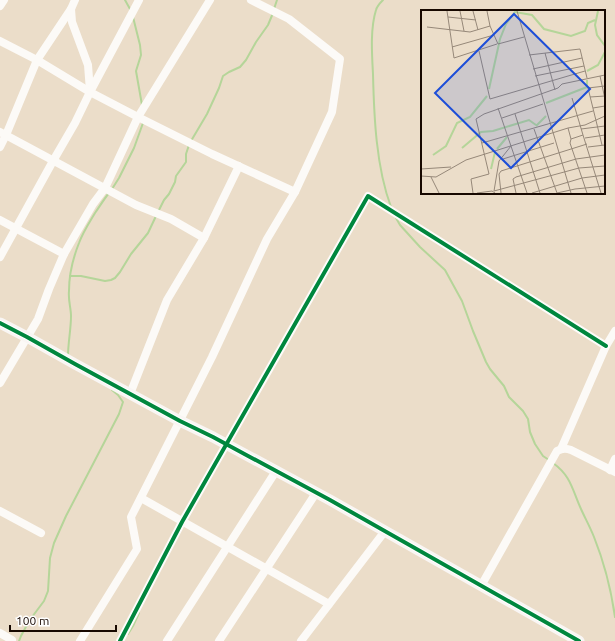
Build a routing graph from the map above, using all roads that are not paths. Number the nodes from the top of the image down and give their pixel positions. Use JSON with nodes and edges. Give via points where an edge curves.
{"nodes":[{"id":1,"x":4,"y":0,"type":"edge"},
{"id":2,"x":75,"y":0,"type":"edge"},
{"id":3,"x":139,"y":0,"type":"edge"},
{"id":4,"x":210,"y":0,"type":"edge"},
{"id":5,"x":251,"y":0,"type":"edge"},
{"id":6,"x":0,"y":6,"type":"edge"},
{"id":7,"x":71,"y":9,"type":"junction"},
{"id":8,"x":0,"y":41,"type":"edge"},
{"id":9,"x":37,"y":60,"type":"junction"},
{"id":10,"x":90,"y":92,"type":"junction"},
{"id":11,"x":138,"y":117,"type":"junction"},
{"id":12,"x":3,"y":134,"type":"edge"},
{"id":13,"x":0,"y":146,"type":"edge"},
{"id":14,"x":53,"y":161,"type":"junction"},
{"id":15,"x":239,"y":166,"type":"junction"},
{"id":16,"x":105,"y":188,"type":"junction"},
{"id":17,"x":295,"y":192,"type":"junction"},
{"id":18,"x":0,"y":220,"type":"edge"},
{"id":19,"x":16,"y":228,"type":"junction"},
{"id":20,"x":204,"y":238,"type":"junction"},
{"id":21,"x":64,"y":254,"type":"junction"},
{"id":22,"x":0,"y":257,"type":"edge"},
{"id":23,"x":0,"y":323,"type":"edge"},
{"id":24,"x":615,"y":331,"type":"edge"},
{"id":25,"x":27,"y":337,"type":"junction"},
{"id":26,"x":606,"y":346,"type":"junction"},
{"id":27,"x":0,"y":383,"type":"edge"},
{"id":28,"x":130,"y":394,"type":"junction"},
{"id":29,"x":180,"y":421,"type":"junction"},
{"id":30,"x":227,"y":444,"type":"junction"},
{"id":31,"x":561,"y":449,"type":"junction"},
{"id":32,"x":615,"y":459,"type":"edge"},
{"id":33,"x":276,"y":471,"type":"junction"},
{"id":34,"x":612,"y":471,"type":"edge"},
{"id":35,"x":316,"y":492,"type":"junction"},
{"id":36,"x":141,"y":498,"type":"junction"},
{"id":37,"x":0,"y":511,"type":"edge"},
{"id":38,"x":182,"y":522,"type":"junction"},
{"id":39,"x":385,"y":531,"type":"junction"},
{"id":40,"x":41,"y":533,"type":"dead end"},
{"id":41,"x":228,"y":547,"type":"junction"},
{"id":42,"x":267,"y":569,"type":"junction"},
{"id":43,"x":481,"y":586,"type":"junction"},
{"id":44,"x":329,"y":604,"type":"junction"},
{"id":45,"x":0,"y":633,"type":"edge"},
{"id":46,"x":11,"y":641,"type":"edge"},
{"id":47,"x":80,"y":641,"type":"edge"},
{"id":48,"x":120,"y":641,"type":"edge"},
{"id":49,"x":167,"y":641,"type":"edge"},
{"id":50,"x":219,"y":641,"type":"edge"},
{"id":51,"x":301,"y":641,"type":"edge"},
{"id":52,"x":580,"y":641,"type":"edge"}],
"edges":[{"from":1,"to":6,"type":"street"},
{"from":2,"to":7,"type":"street"},
{"from":3,"to":10,"type":"street"},
{"from":4,"to":11,"type":"street"},
{"from":5,"to":17,"type":"street","via":[[289,19],[340,60],[332,112]]},
{"from":7,"to":9,"type":"street"},
{"from":7,"to":10,"type":"street","via":[[72,22],[88,64]]},
{"from":8,"to":9,"type":"street"},
{"from":9,"to":10,"type":"street"},
{"from":9,"to":12,"type":"street"},
{"from":10,"to":11,"type":"street"},
{"from":10,"to":14,"type":"street"},
{"from":11,"to":15,"type":"street"},
{"from":11,"to":16,"type":"street"},
{"from":12,"to":13,"type":"street"},
{"from":12,"to":14,"type":"street"},
{"from":14,"to":16,"type":"street"},
{"from":14,"to":19,"type":"street"},
{"from":15,"to":17,"type":"street"},
{"from":15,"to":20,"type":"street"},
{"from":16,"to":20,"type":"street"},
{"from":16,"to":21,"type":"street"},
{"from":17,"to":29,"type":"street","via":[[267,239]]},
{"from":18,"to":19,"type":"street"},
{"from":19,"to":21,"type":"street"},
{"from":19,"to":22,"type":"street"},
{"from":20,"to":28,"type":"street","via":[[167,300]]},
{"from":21,"to":25,"type":"street","via":[[38,319]]},
{"from":23,"to":25,"type":"street"},
{"from":24,"to":26,"type":"street"},
{"from":25,"to":27,"type":"street"},
{"from":25,"to":28,"type":"street"},
{"from":26,"to":30,"type":"street","via":[[368,196]]},
{"from":26,"to":31,"type":"street"},
{"from":28,"to":29,"type":"street"},
{"from":29,"to":30,"type":"street"},
{"from":29,"to":36,"type":"street"},
{"from":30,"to":33,"type":"street"},
{"from":30,"to":38,"type":"street"},
{"from":31,"to":34,"type":"street","via":[[571,450]]},
{"from":31,"to":43,"type":"street","via":[[557,450]]},
{"from":32,"to":34,"type":"street"},
{"from":33,"to":35,"type":"street"},
{"from":33,"to":41,"type":"street"},
{"from":35,"to":39,"type":"street"},
{"from":35,"to":42,"type":"street"},
{"from":36,"to":38,"type":"street"},
{"from":36,"to":47,"type":"street","via":[[131,517],[137,549]]},
{"from":37,"to":40,"type":"street"},
{"from":38,"to":41,"type":"street"},
{"from":38,"to":48,"type":"street"},
{"from":39,"to":43,"type":"street"},
{"from":39,"to":44,"type":"street"},
{"from":41,"to":42,"type":"street"},
{"from":41,"to":49,"type":"street"},
{"from":42,"to":44,"type":"street"},
{"from":42,"to":50,"type":"street"},
{"from":43,"to":52,"type":"street"},
{"from":44,"to":51,"type":"street"},
{"from":45,"to":46,"type":"street"}]}
